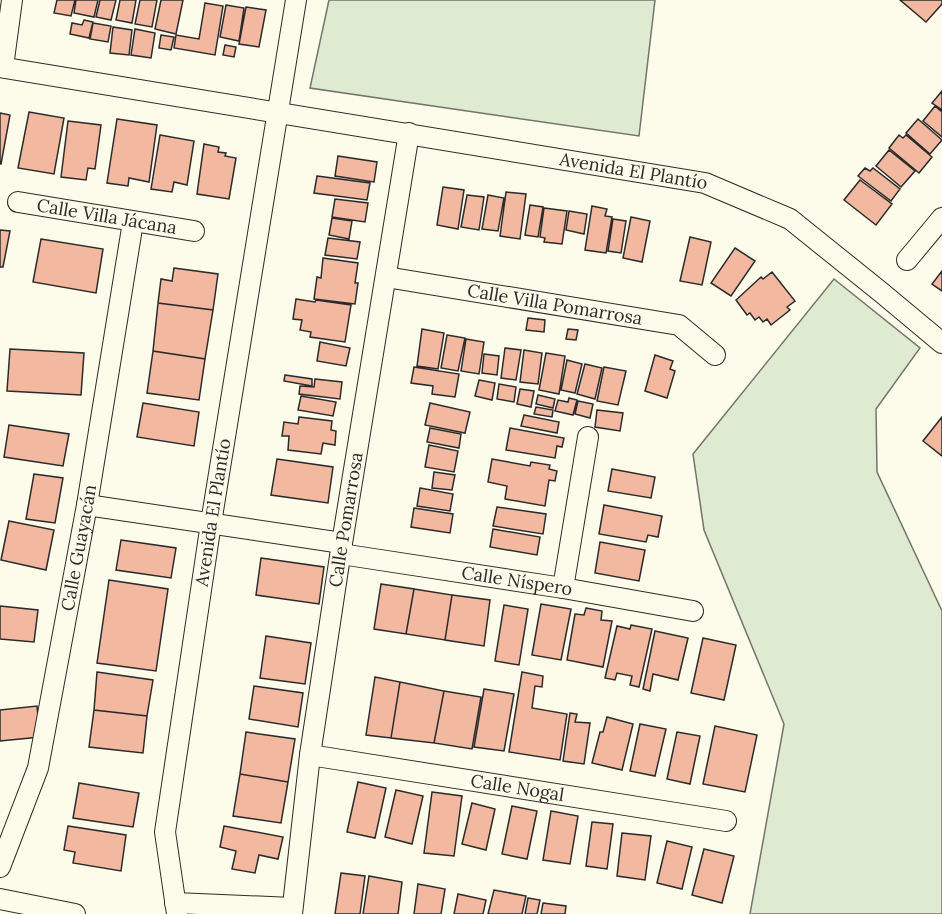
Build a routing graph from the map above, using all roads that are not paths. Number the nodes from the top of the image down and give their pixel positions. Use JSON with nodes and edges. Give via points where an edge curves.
{"nodes":[{"id":1,"x":12,"y":0,"type":"edge"},
{"id":2,"x":296,"y":0,"type":"edge"},
{"id":3,"x":1,"y":67,"type":"edge"},
{"id":4,"x":278,"y":112,"type":"junction"},
{"id":5,"x":409,"y":133,"type":"junction"},
{"id":6,"x":18,"y":202,"type":"dead end"},
{"id":7,"x":942,"y":218,"type":"edge"},
{"id":8,"x":133,"y":222,"type":"junction"},
{"id":9,"x":194,"y":231,"type":"dead end"},
{"id":10,"x":906,"y":260,"type":"dead end"},
{"id":11,"x":386,"y":277,"type":"junction"},
{"id":12,"x":942,"y":343,"type":"edge"},
{"id":13,"x":715,"y":355,"type":"dead end"},
{"id":14,"x":588,"y":437,"type":"dead end"},
{"id":15,"x":87,"y":505,"type":"junction"},
{"id":16,"x":211,"y":523,"type":"junction"},
{"id":17,"x":341,"y":548,"type":"junction"},
{"id":18,"x":563,"y":588,"type":"junction"},
{"id":19,"x":693,"y":611,"type":"dead end"},
{"id":20,"x":310,"y":755,"type":"junction"},
{"id":21,"x":726,"y":821,"type":"dead end"},
{"id":22,"x":0,"y":867,"type":"edge"},
{"id":23,"x":0,"y":899,"type":"edge"},
{"id":24,"x":176,"y":909,"type":"edge"},
{"id":25,"x":292,"y":911,"type":"edge"},
{"id":26,"x":75,"y":914,"type":"edge"}],
"edges":[{"from":1,"to":3,"type":"street"},
{"from":2,"to":4,"type":"street","name":"Avenida El Plantío"},
{"from":3,"to":4,"type":"street"},
{"from":4,"to":5,"type":"street","name":"Avenida El Plantío"},
{"from":4,"to":16,"type":"street","name":"Avenida El Plantío"},
{"from":5,"to":11,"type":"street","name":"Calle Pomarrosa"},
{"from":5,"to":12,"type":"street","name":"Avenida El Plantío","via":[[705,183],[790,219]]},
{"from":6,"to":8,"type":"street","name":"Calle Villa Jácana"},
{"from":7,"to":10,"type":"street"},
{"from":8,"to":9,"type":"street","name":"Calle Villa Jácana"},
{"from":8,"to":15,"type":"street","name":"Calle Guayacán"},
{"from":11,"to":13,"type":"street","name":"Calle Villa Pomarrosa","via":[[679,325]]},
{"from":11,"to":17,"type":"street","name":"Calle Pomarrosa"},
{"from":14,"to":18,"type":"street"},
{"from":15,"to":16,"type":"street","name":"Calle Níspero"},
{"from":15,"to":22,"type":"street","name":"Calle Guayacán","via":[[38,768]]},
{"from":16,"to":17,"type":"street","name":"Calle Níspero"},
{"from":16,"to":24,"type":"street","name":"Avenida El Plantío","via":[[165,832]]},
{"from":17,"to":18,"type":"street","name":"Calle Níspero"},
{"from":17,"to":20,"type":"street","name":"Calle Pomarrosa"},
{"from":18,"to":19,"type":"street","name":"Calle Níspero"},
{"from":20,"to":21,"type":"street","name":"Calle Nogal"},
{"from":20,"to":25,"type":"street","name":"Calle Pomarrosa"},
{"from":23,"to":26,"type":"street"},
{"from":24,"to":25,"type":"street"}]}
